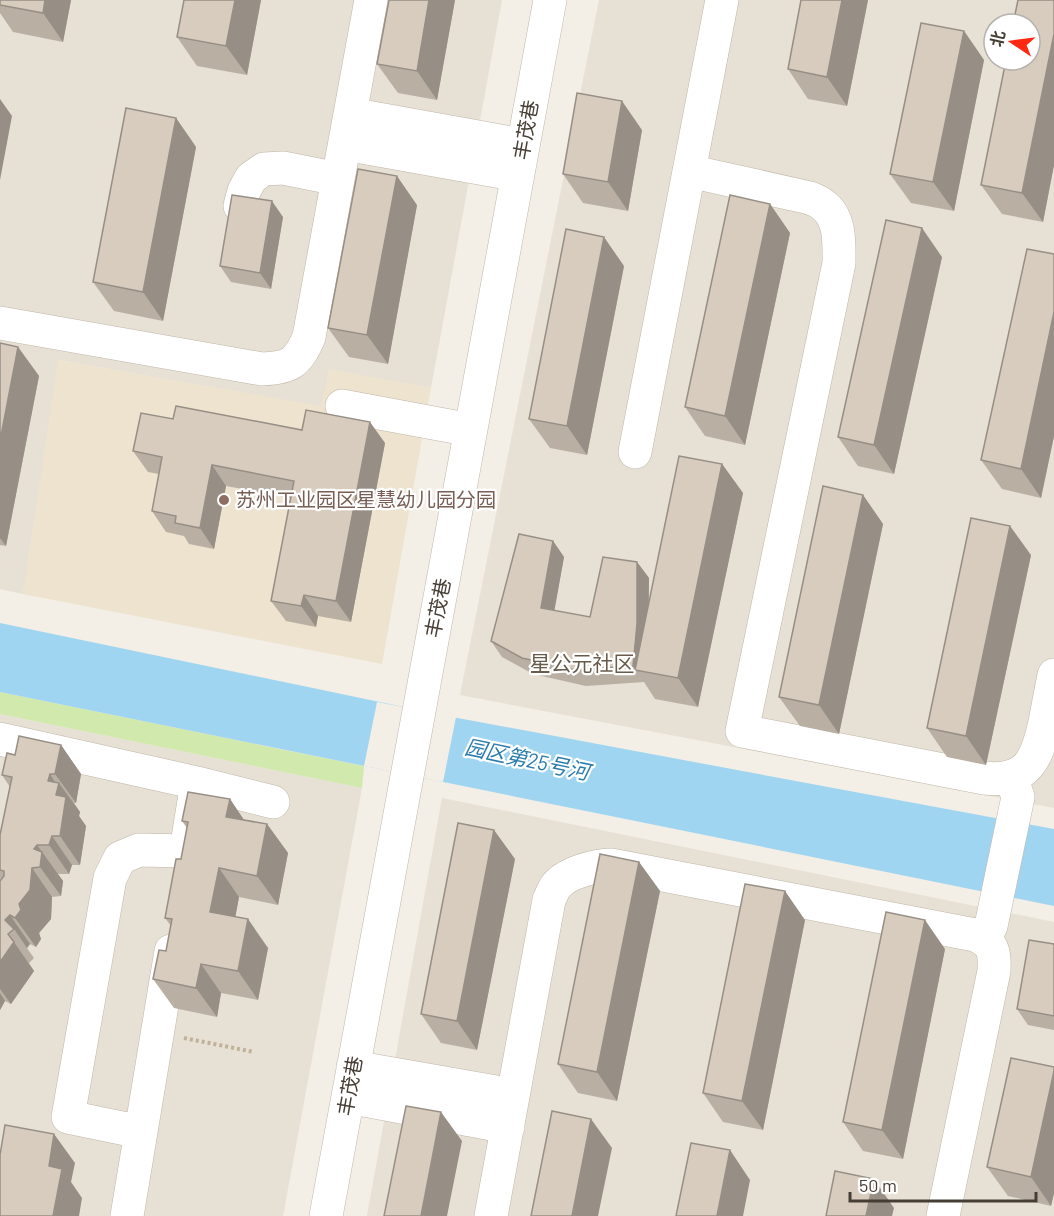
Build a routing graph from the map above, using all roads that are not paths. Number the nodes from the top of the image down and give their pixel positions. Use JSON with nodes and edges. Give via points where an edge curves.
{"nodes":[{"id":1,"x":371,"y":0,"type":"edge"},
{"id":2,"x":550,"y":0,"type":"edge"},
{"id":3,"x":722,"y":0,"type":"edge"},
{"id":4,"x":347,"y":129,"type":"junction"},
{"id":5,"x":520,"y":160,"type":"junction"},
{"id":6,"x":689,"y":171,"type":"junction"},
{"id":7,"x":338,"y":179,"type":"junction"},
{"id":8,"x":240,"y":206,"type":"edge"},
{"id":9,"x":0,"y":323,"type":"edge"},
{"id":10,"x":342,"y":406,"type":"dead end"},
{"id":11,"x":471,"y":430,"type":"junction"},
{"id":12,"x":635,"y":452,"type":"dead end"},
{"id":13,"x":1054,"y":675,"type":"edge"},
{"id":14,"x":0,"y":739,"type":"edge"},
{"id":15,"x":1011,"y":777,"type":"junction"},
{"id":16,"x":197,"y":783,"type":"junction"},
{"id":17,"x":273,"y":802,"type":"dead end"},
{"id":18,"x":186,"y":851,"type":"junction"},
{"id":19,"x":181,"y":885,"type":"edge"},
{"id":20,"x":176,"y":919,"type":"edge"},
{"id":21,"x":984,"y":939,"type":"junction"},
{"id":22,"x":350,"y":1082,"type":"junction"},
{"id":23,"x":513,"y":1095,"type":"junction"},
{"id":24,"x":508,"y":1127,"type":"junction"},
{"id":25,"x":141,"y":1132,"type":"junction"},
{"id":26,"x":127,"y":1216,"type":"edge"},
{"id":27,"x":326,"y":1216,"type":"edge"},
{"id":28,"x":491,"y":1216,"type":"edge"},
{"id":29,"x":943,"y":1216,"type":"edge"}],
"edges":[{"from":1,"to":4,"type":"street"},
{"from":2,"to":5,"type":"street","name":"丰茂巷"},
{"from":3,"to":6,"type":"street"},
{"from":4,"to":5,"type":"street"},
{"from":4,"to":7,"type":"street"},
{"from":5,"to":11,"type":"street","name":"丰茂巷"},
{"from":6,"to":12,"type":"street"},
{"from":6,"to":15,"type":"street","via":[[810,198],[824,205],[833,216],[839,236],[838,263],[742,731],[984,778]]},
{"from":7,"to":8,"type":"street","via":[[283,168],[264,169],[250,178]]},
{"from":7,"to":9,"type":"street","via":[[309,337],[302,354],[291,363],[262,369]]},
{"from":10,"to":11,"type":"street"},
{"from":11,"to":22,"type":"street","name":"丰茂巷"},
{"from":13,"to":15,"type":"street","via":[[1034,758]]},
{"from":14,"to":16,"type":"street"},
{"from":15,"to":21,"type":"street","via":[[1018,797],[997,902]]},
{"from":16,"to":17,"type":"street"},
{"from":16,"to":18,"type":"street"},
{"from":18,"to":19,"type":"street"},
{"from":18,"to":25,"type":"street","via":[[139,850],[120,858],[110,878],[68,1117]]},
{"from":20,"to":25,"type":"street"},
{"from":21,"to":23,"type":"street","via":[[626,867],[599,865],[567,877],[556,886],[549,900]]},
{"from":21,"to":29,"type":"street","via":[[991,946],[994,972]]},
{"from":22,"to":23,"type":"street"},
{"from":22,"to":24,"type":"street"},
{"from":22,"to":27,"type":"street","name":"丰茂巷"},
{"from":23,"to":24,"type":"street"},
{"from":24,"to":28,"type":"street"},
{"from":25,"to":26,"type":"street"}]}
